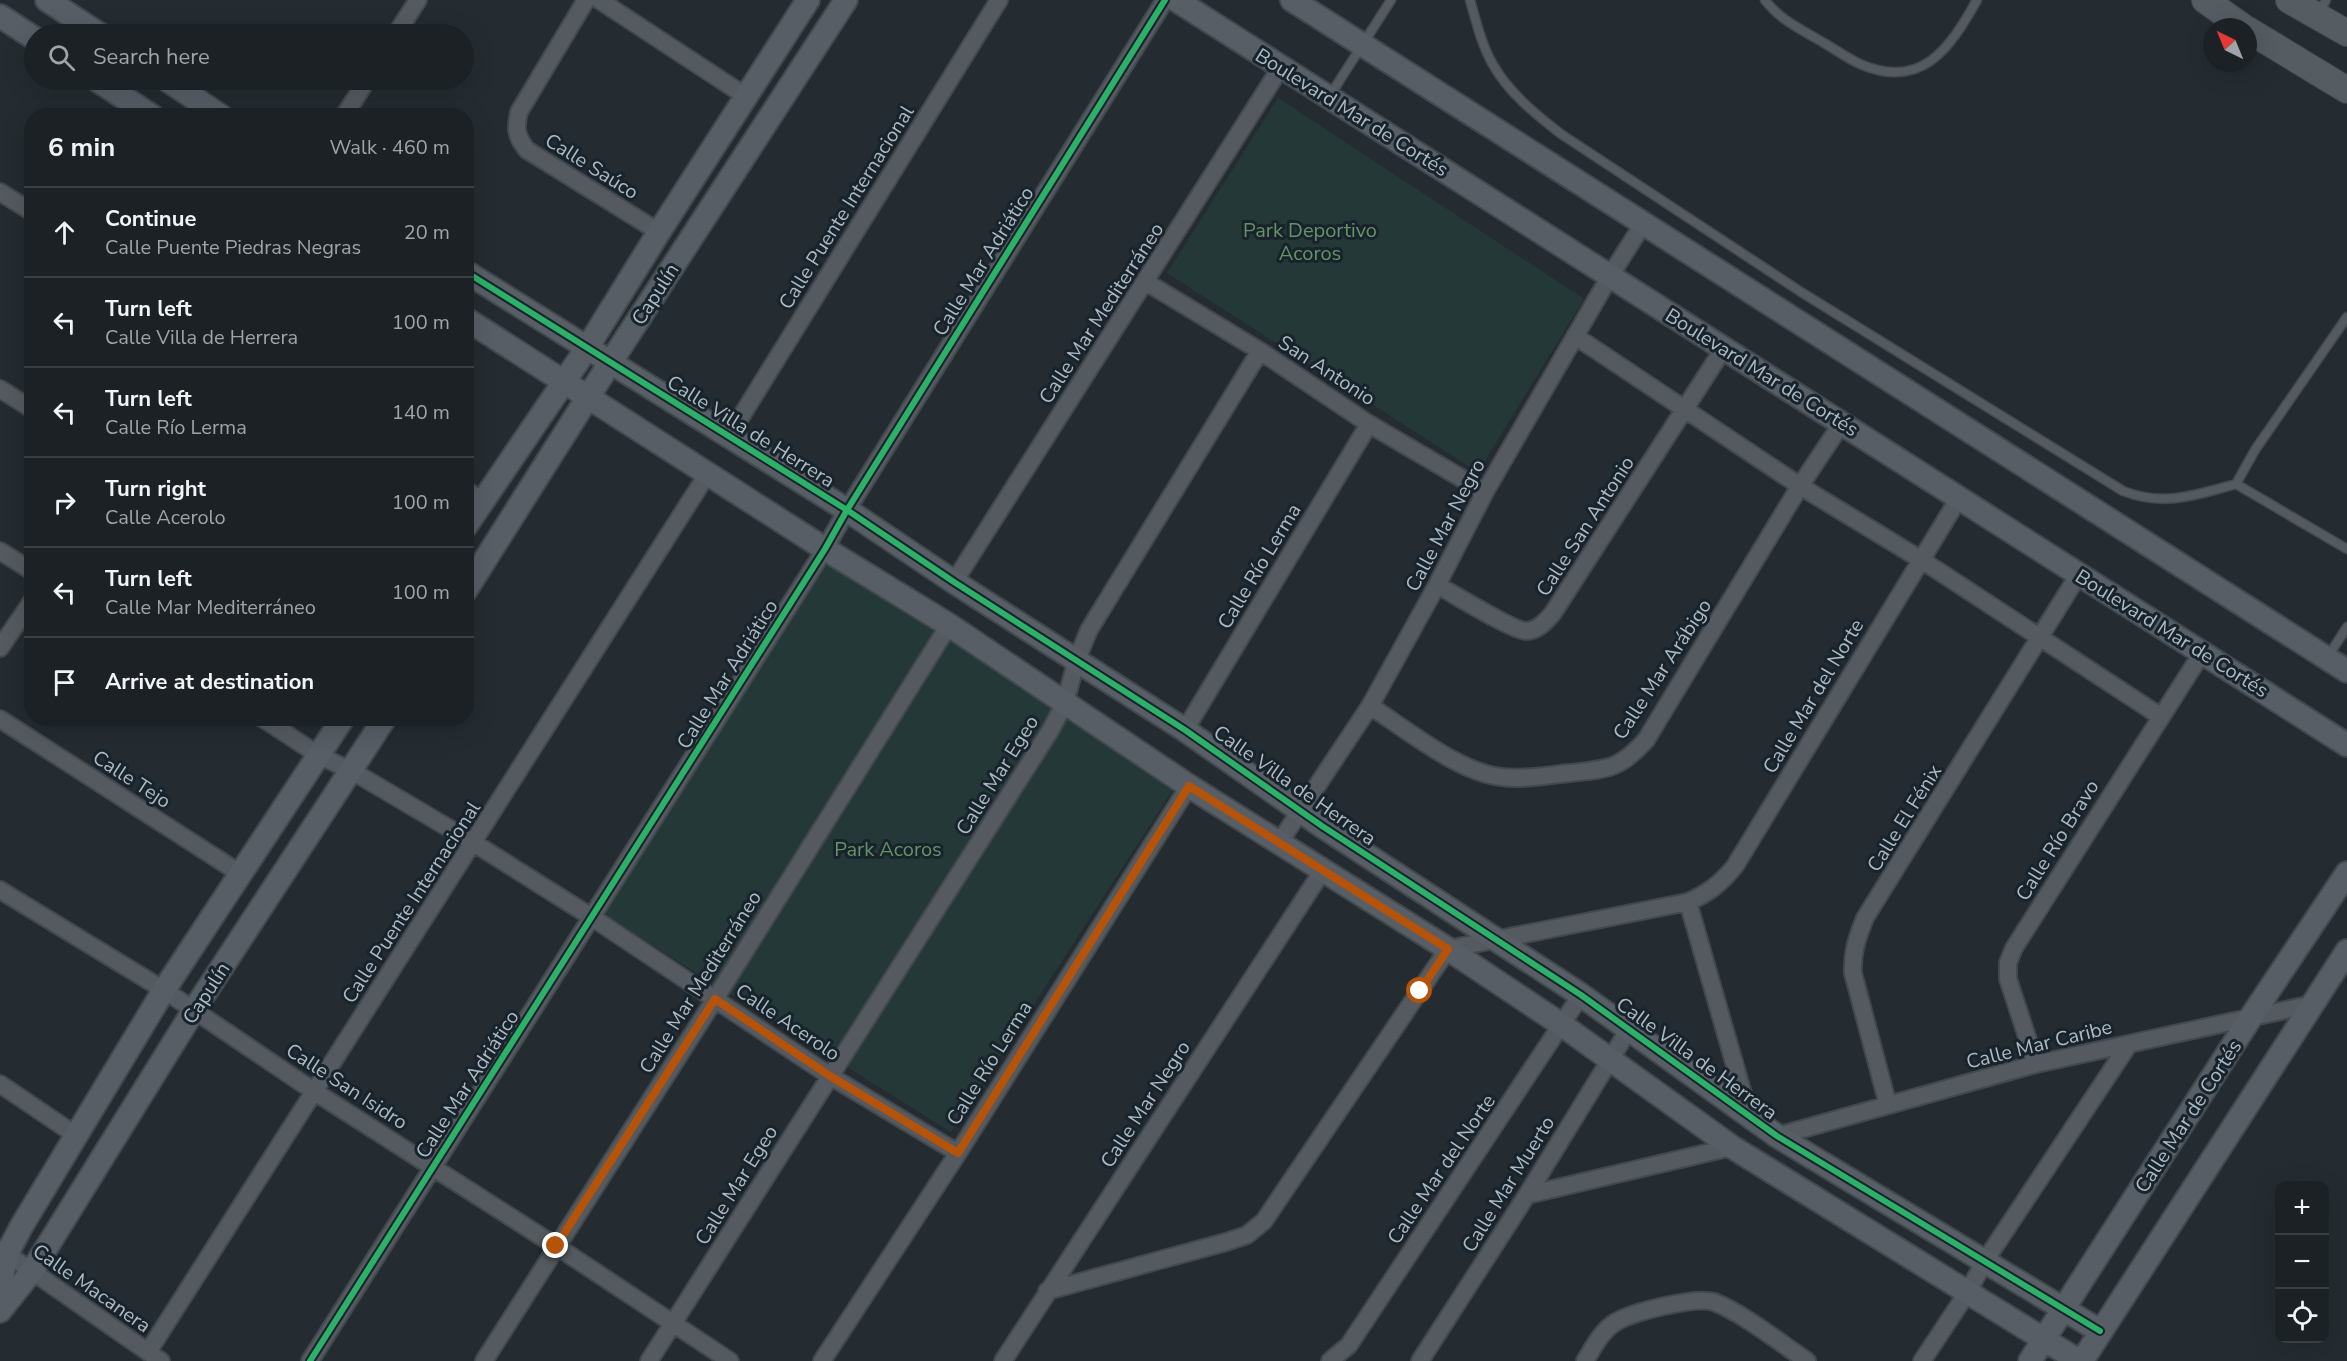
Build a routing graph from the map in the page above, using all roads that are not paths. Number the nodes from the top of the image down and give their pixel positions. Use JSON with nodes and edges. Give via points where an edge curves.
{"nodes":[{"id":1,"x":47,"y":0,"type":"edge"},
{"id":2,"x":417,"y":0,"type":"edge"},
{"id":3,"x":586,"y":0,"type":"edge"},
{"id":4,"x":599,"y":0,"type":"edge"},
{"id":5,"x":808,"y":0,"type":"edge"},
{"id":6,"x":846,"y":0,"type":"edge"},
{"id":7,"x":999,"y":0,"type":"edge"},
{"id":8,"x":1165,"y":0,"type":"edge"},
{"id":9,"x":1176,"y":0,"type":"edge"},
{"id":10,"x":1292,"y":0,"type":"edge"},
{"id":11,"x":1391,"y":0,"type":"edge"},
{"id":12,"x":1470,"y":0,"type":"edge"},
{"id":13,"x":1765,"y":0,"type":"edge"},
{"id":14,"x":1977,"y":0,"type":"edge"},
{"id":15,"x":2289,"y":0,"type":"edge"},
{"id":16,"x":2322,"y":8,"type":"edge"},
{"id":17,"x":0,"y":16,"type":"edge"},
{"id":18,"x":84,"y":24,"type":"edge"},
{"id":19,"x":402,"y":24,"type":"edge"},
{"id":20,"x":24,"y":32,"type":"edge"},
{"id":21,"x":2347,"y":33,"type":"edge"},
{"id":22,"x":2257,"y":35,"type":"edge"},
{"id":23,"x":1363,"y":45,"type":"junction"},
{"id":24,"x":1281,"y":67,"type":"junction"},
{"id":25,"x":112,"y":90,"type":"edge"},
{"id":26,"x":182,"y":90,"type":"edge"},
{"id":27,"x":361,"y":90,"type":"edge"},
{"id":28,"x":2347,"y":90,"type":"edge"},
{"id":29,"x":747,"y":97,"type":"junction"},
{"id":30,"x":1329,"y":97,"type":"junction"},
{"id":31,"x":140,"y":108,"type":"edge"},
{"id":32,"x":209,"y":108,"type":"edge"},
{"id":33,"x":349,"y":108,"type":"edge"},
{"id":34,"x":0,"y":192,"type":"edge"},
{"id":35,"x":24,"y":207,"type":"edge"},
{"id":36,"x":1643,"y":224,"type":"junction"},
{"id":37,"x":659,"y":232,"type":"junction"},
{"id":38,"x":1610,"y":276,"type":"junction"},
{"id":39,"x":474,"y":277,"type":"edge"},
{"id":40,"x":1146,"y":282,"type":"junction"},
{"id":41,"x":2347,"y":317,"type":"edge"},
{"id":42,"x":474,"y":324,"type":"edge"},
{"id":43,"x":1575,"y":336,"type":"junction"},
{"id":44,"x":587,"y":348,"type":"junction"},
{"id":45,"x":1724,"y":348,"type":"junction"},
{"id":46,"x":1260,"y":351,"type":"junction"},
{"id":47,"x":610,"y":364,"type":"junction"},
{"id":48,"x":563,"y":381,"type":"junction"},
{"id":49,"x":0,"y":389,"type":"edge"},
{"id":50,"x":588,"y":397,"type":"junction"},
{"id":51,"x":24,"y":404,"type":"edge"},
{"id":52,"x":1686,"y":408,"type":"junction"},
{"id":53,"x":1842,"y":423,"type":"junction"},
{"id":54,"x":1369,"y":424,"type":"junction"},
{"id":55,"x":729,"y":436,"type":"junction"},
{"id":56,"x":708,"y":473,"type":"junction"},
{"id":57,"x":2236,"y":484,"type":"junction"},
{"id":58,"x":1800,"y":486,"type":"junction"},
{"id":59,"x":1485,"y":492,"type":"junction"},
{"id":60,"x":475,"y":496,"type":"edge"},
{"id":61,"x":1959,"y":498,"type":"junction"},
{"id":62,"x":847,"y":510,"type":"junction"},
{"id":63,"x":825,"y":549,"type":"junction"},
{"id":64,"x":2347,"y":549,"type":"edge"},
{"id":65,"x":0,"y":551,"type":"edge"},
{"id":66,"x":1920,"y":559,"type":"junction"},
{"id":67,"x":24,"y":566,"type":"edge"},
{"id":68,"x":2079,"y":574,"type":"junction"},
{"id":69,"x":474,"y":577,"type":"edge"},
{"id":70,"x":954,"y":582,"type":"junction"},
{"id":71,"x":1437,"y":585,"type":"junction"},
{"id":72,"x":24,"y":613,"type":"edge"},
{"id":73,"x":949,"y":625,"type":"junction"},
{"id":74,"x":2347,"y":627,"type":"edge"},
{"id":75,"x":2040,"y":639,"type":"junction"},
{"id":76,"x":0,"y":648,"type":"edge"},
{"id":77,"x":2202,"y":653,"type":"junction"},
{"id":78,"x":2327,"y":658,"type":"junction"},
{"id":79,"x":1077,"y":660,"type":"junction"},
{"id":80,"x":2347,"y":671,"type":"edge"},
{"id":81,"x":1065,"y":703,"type":"junction"},
{"id":82,"x":1370,"y":706,"type":"junction"},
{"id":83,"x":2160,"y":717,"type":"junction"},
{"id":84,"x":0,"y":719,"type":"edge"},
{"id":85,"x":274,"y":726,"type":"edge"},
{"id":86,"x":338,"y":726,"type":"edge"},
{"id":87,"x":380,"y":726,"type":"edge"},
{"id":88,"x":1185,"y":730,"type":"junction"},
{"id":89,"x":2347,"y":745,"type":"edge"},
{"id":90,"x":320,"y":756,"type":"junction"},
{"id":91,"x":352,"y":771,"type":"junction"},
{"id":92,"x":1189,"y":786,"type":"junction"},
{"id":93,"x":1300,"y":810,"type":"junction"},
{"id":94,"x":474,"y":843,"type":"junction"},
{"id":95,"x":1279,"y":843,"type":"junction"},
{"id":96,"x":1323,"y":870,"type":"junction"},
{"id":97,"x":2347,"y":873,"type":"edge"},
{"id":98,"x":241,"y":874,"type":"junction"},
{"id":99,"x":0,"y":890,"type":"edge"},
{"id":100,"x":1688,"y":902,"type":"junction"},
{"id":101,"x":592,"y":918,"type":"junction"},
{"id":102,"x":1495,"y":940,"type":"junction"},
{"id":103,"x":1448,"y":949,"type":"junction"},
{"id":104,"x":2347,"y":951,"type":"edge"},
{"id":105,"x":164,"y":990,"type":"junction"},
{"id":106,"x":1581,"y":995,"type":"junction"},
{"id":107,"x":715,"y":999,"type":"junction"},
{"id":108,"x":2313,"y":1004,"type":"junction"},
{"id":109,"x":194,"y":1010,"type":"junction"},
{"id":110,"x":2251,"y":1017,"type":"junction"},
{"id":111,"x":1562,"y":1025,"type":"junction"},
{"id":112,"x":1629,"y":1029,"type":"junction"},
{"id":113,"x":2129,"y":1044,"type":"junction"},
{"id":114,"x":1611,"y":1060,"type":"junction"},
{"id":115,"x":2036,"y":1064,"type":"junction"},
{"id":116,"x":830,"y":1076,"type":"junction"},
{"id":117,"x":0,"y":1084,"type":"edge"},
{"id":118,"x":315,"y":1092,"type":"junction"},
{"id":119,"x":1888,"y":1105,"type":"junction"},
{"id":120,"x":1750,"y":1118,"type":"junction"},
{"id":121,"x":77,"y":1136,"type":"junction"},
{"id":122,"x":1777,"y":1137,"type":"junction"},
{"id":123,"x":1732,"y":1147,"type":"junction"},
{"id":124,"x":958,"y":1153,"type":"junction"},
{"id":125,"x":434,"y":1167,"type":"junction"},
{"id":126,"x":1527,"y":1195,"type":"junction"},
{"id":127,"x":556,"y":1246,"type":"junction"},
{"id":128,"x":3,"y":1251,"type":"edge"},
{"id":129,"x":1985,"y":1261,"type":"junction"},
{"id":130,"x":32,"y":1271,"type":"junction"},
{"id":131,"x":0,"y":1286,"type":"edge"},
{"id":132,"x":1047,"y":1291,"type":"junction"},
{"id":133,"x":1967,"y":1293,"type":"junction"},
{"id":134,"x":2065,"y":1308,"type":"junction"},
{"id":135,"x":0,"y":1311,"type":"edge"},
{"id":136,"x":674,"y":1323,"type":"junction"},
{"id":137,"x":2100,"y":1331,"type":"junction"},
{"id":138,"x":2045,"y":1339,"type":"junction"},
{"id":139,"x":154,"y":1356,"type":"edge"},
{"id":140,"x":310,"y":1361,"type":"edge"},
{"id":141,"x":484,"y":1361,"type":"edge"},
{"id":142,"x":649,"y":1361,"type":"edge"},
{"id":143,"x":730,"y":1361,"type":"edge"},
{"id":144,"x":822,"y":1361,"type":"edge"},
{"id":145,"x":1003,"y":1361,"type":"edge"},
{"id":146,"x":1329,"y":1361,"type":"edge"},
{"id":147,"x":1420,"y":1361,"type":"edge"},
{"id":148,"x":1585,"y":1361,"type":"edge"},
{"id":149,"x":1807,"y":1361,"type":"edge"},
{"id":150,"x":1922,"y":1361,"type":"edge"},
{"id":151,"x":2030,"y":1361,"type":"edge"},
{"id":152,"x":2081,"y":1361,"type":"edge"}],
"edges":[{"from":1,"to":18,"type":"street"},
{"from":2,"to":19,"type":"street"},
{"from":3,"to":37,"type":"street","name":"Calle Saúco","via":[[519,112],[518,138],[527,150]]},
{"from":4,"to":29,"type":"street"},
{"from":5,"to":29,"type":"street","name":"Capulín"},
{"from":6,"to":47,"type":"street","name":"Capulín"},
{"from":7,"to":55,"type":"street","name":"Calle Puente Internacional"},
{"from":8,"to":62,"type":"street","name":"Calle Mar Adriático"},
{"from":9,"to":24,"type":"street","name":"Boulevard Mar de Cortés"},
{"from":10,"to":23,"type":"street"},
{"from":11,"to":23,"type":"lane"},
{"from":12,"to":57,"type":"lane","via":[[1492,63],[1536,114],[1801,292],[2123,491],[2142,499],[2163,500]]},
{"from":13,"to":14,"type":"lane","via":[[1776,14],[1860,64],[1903,72],[1923,67],[1938,57],[1957,36]]},
{"from":15,"to":16,"type":"main road"},
{"from":16,"to":21,"type":"main road"},
{"from":17,"to":20,"type":"street"},
{"from":22,"to":28,"type":"main road"},
{"from":23,"to":30,"type":"lane"},
{"from":23,"to":36,"type":"street"},
{"from":24,"to":30,"type":"street","name":"Boulevard Mar de Cortés"},
{"from":24,"to":40,"type":"street","name":"Calle Mar Mediterráneo"},
{"from":25,"to":31,"type":"street"},
{"from":26,"to":32,"type":"street"},
{"from":27,"to":33,"type":"street"},
{"from":29,"to":37,"type":"street","name":"Capulín"},
{"from":30,"to":38,"type":"street","name":"Boulevard Mar de Cortés"},
{"from":34,"to":35,"type":"street"},
{"from":36,"to":38,"type":"street","name":"Calle Mar Negro"},
{"from":36,"to":78,"type":"street"},
{"from":37,"to":44,"type":"street","name":"Capulín"},
{"from":38,"to":43,"type":"street","name":"Calle Mar Negro"},
{"from":38,"to":45,"type":"street","name":"Boulevard Mar de Cortés"},
{"from":39,"to":44,"type":"street","name":"Calle Villa de Herrera"},
{"from":40,"to":46,"type":"street","name":"San Antonio"},
{"from":40,"to":70,"type":"street","name":"Calle Mar Mediterráneo"},
{"from":41,"to":57,"type":"lane"},
{"from":42,"to":48,"type":"street"},
{"from":43,"to":52,"type":"street"},
{"from":43,"to":59,"type":"street","name":"Calle Mar Negro"},
{"from":44,"to":47,"type":"street","name":"Calle Villa de Herrera"},
{"from":44,"to":48,"type":"street","name":"Capulín"},
{"from":45,"to":52,"type":"street","name":"Calle San Antonio"},
{"from":45,"to":53,"type":"street","name":"Boulevard Mar de Cortés"},
{"from":46,"to":54,"type":"street","name":"San Antonio"},
{"from":46,"to":79,"type":"street","name":"Calle Mar Egeo","via":[[1089,630]]},
{"from":47,"to":50,"type":"street","name":"Capulín"},
{"from":47,"to":55,"type":"street","name":"Calle Villa de Herrera"},
{"from":48,"to":50,"type":"street"},
{"from":48,"to":60,"type":"street","name":"Capulín"},
{"from":49,"to":51,"type":"street"},
{"from":50,"to":56,"type":"street"},
{"from":50,"to":69,"type":"street","name":"Capulín"},
{"from":52,"to":58,"type":"street"},
{"from":52,"to":71,"type":"street","name":"Calle San Antonio","via":[[1553,613],[1538,628],[1526,631],[1510,625]]},
{"from":53,"to":58,"type":"street","name":"Calle Mar Arábigo"},
{"from":53,"to":61,"type":"street","name":"Boulevard Mar de Cortés"},
{"from":54,"to":59,"type":"street","name":"San Antonio"},
{"from":54,"to":88,"type":"street","name":"Calle Río Lerma"},
{"from":55,"to":62,"type":"street","name":"Calle Villa de Herrera"},
{"from":56,"to":63,"type":"street"},
{"from":56,"to":94,"type":"street","name":"Calle Puente Internacional"},
{"from":57,"to":64,"type":"lane"},
{"from":58,"to":66,"type":"street"},
{"from":58,"to":82,"type":"street","name":"Calle Mar Arábigo","via":[[1646,740],[1622,764],[1521,778],[1475,771]]},
{"from":59,"to":71,"type":"street","name":"Calle Mar Negro"},
{"from":61,"to":66,"type":"street","name":"Calle Mar del Norte"},
{"from":61,"to":68,"type":"street","name":"Boulevard Mar de Cortés"},
{"from":62,"to":63,"type":"street","name":"Calle Mar Adriático"},
{"from":62,"to":70,"type":"street","name":"Calle Villa de Herrera"},
{"from":63,"to":73,"type":"street"},
{"from":63,"to":101,"type":"street","name":"Calle Mar Adriático"},
{"from":65,"to":67,"type":"street"},
{"from":66,"to":75,"type":"street"},
{"from":66,"to":100,"type":"street","name":"Calle Mar del Norte","via":[[1735,866],[1720,884]]},
{"from":68,"to":75,"type":"street","name":"Calle El Fénix"},
{"from":68,"to":77,"type":"street","name":"Boulevard Mar de Cortés"},
{"from":70,"to":79,"type":"street","name":"Calle Villa de Herrera"},
{"from":71,"to":82,"type":"street","name":"Calle Mar Negro"},
{"from":72,"to":76,"type":"street"},
{"from":73,"to":81,"type":"street"},
{"from":73,"to":107,"type":"street","name":"Calle Mar Mediterráneo"},
{"from":74,"to":78,"type":"lane"},
{"from":75,"to":83,"type":"street"},
{"from":75,"to":119,"type":"street","name":"Calle El Fénix","via":[[1865,918],[1856,940],[1853,974]]},
{"from":77,"to":83,"type":"street","name":"Calle Río Bravo"},
{"from":77,"to":89,"type":"street","name":"Boulevard Mar de Cortés"},
{"from":78,"to":80,"type":"street"},
{"from":79,"to":81,"type":"street","name":"Calle Mar Egeo"},
{"from":79,"to":88,"type":"street","name":"Calle Villa de Herrera"},
{"from":81,"to":92,"type":"street"},
{"from":81,"to":116,"type":"street","name":"Calle Mar Egeo"},
{"from":82,"to":93,"type":"street","name":"Calle Mar Negro"},
{"from":83,"to":115,"type":"street","name":"Calle Río Bravo","via":[[2008,963],[2008,979]]},
{"from":84,"to":98,"type":"street","name":"Calle Tejo"},
{"from":85,"to":90,"type":"street"},
{"from":86,"to":90,"type":"street","name":"Capulín"},
{"from":87,"to":91,"type":"street","name":"Capulín"},
{"from":88,"to":93,"type":"street","name":"Calle Villa de Herrera"},
{"from":90,"to":91,"type":"street","name":"Calle Acerolo"},
{"from":90,"to":98,"type":"street","name":"Capulín"},
{"from":91,"to":94,"type":"street","name":"Calle Acerolo"},
{"from":91,"to":109,"type":"street","name":"Capulín"},
{"from":92,"to":95,"type":"street"},
{"from":92,"to":124,"type":"street","name":"Calle Río Lerma"},
{"from":93,"to":95,"type":"street","name":"Calle Mar Negro"},
{"from":93,"to":102,"type":"street","name":"Calle Villa de Herrera"},
{"from":94,"to":101,"type":"street","name":"Calle Acerolo"},
{"from":94,"to":118,"type":"street","name":"Calle Puente Internacional"},
{"from":95,"to":96,"type":"street"},
{"from":96,"to":103,"type":"street"},
{"from":96,"to":132,"type":"street","name":"Calle Mar Negro"},
{"from":97,"to":110,"type":"street","name":"Calle Mar de Cortés"},
{"from":98,"to":105,"type":"street","name":"Capulín"},
{"from":99,"to":105,"type":"street","name":"Calle San Isidro"},
{"from":100,"to":102,"type":"street","name":"Calle Mar del Norte"},
{"from":100,"to":120,"type":"street"},
{"from":101,"to":107,"type":"street","name":"Calle Acerolo"},
{"from":101,"to":125,"type":"street","name":"Calle Mar Adriático"},
{"from":102,"to":103,"type":"street","name":"Calle Mar del Norte"},
{"from":102,"to":106,"type":"street","name":"Calle Villa de Herrera"},
{"from":103,"to":111,"type":"street"},
{"from":103,"to":132,"type":"street","via":[[1264,1221],[1247,1235],[1226,1242]]},
{"from":104,"to":108,"type":"street"},
{"from":105,"to":109,"type":"street","name":"Calle San Isidro"},
{"from":105,"to":121,"type":"street","name":"Capulín"},
{"from":106,"to":111,"type":"street","name":"Calle Mar del Norte"},
{"from":106,"to":112,"type":"street","name":"Calle Villa de Herrera"},
{"from":107,"to":116,"type":"street","name":"Calle Acerolo"},
{"from":107,"to":127,"type":"street","name":"Calle Mar Mediterráneo"},
{"from":108,"to":110,"type":"street","name":"Calle Mar Caribe"},
{"from":108,"to":137,"type":"street"},
{"from":109,"to":118,"type":"street","name":"Calle San Isidro"},
{"from":109,"to":130,"type":"street","name":"Capulín"},
{"from":110,"to":113,"type":"street","name":"Calle Mar Caribe"},
{"from":110,"to":134,"type":"street","name":"Calle Mar de Cortés"},
{"from":111,"to":114,"type":"street"},
{"from":111,"to":146,"type":"street","name":"Calle Mar del Norte","via":[[1349,1345]]},
{"from":112,"to":114,"type":"street","name":"Calle Mar Muerto"},
{"from":112,"to":120,"type":"street","name":"Calle Villa de Herrera"},
{"from":113,"to":115,"type":"street","name":"Calle Mar Caribe"},
{"from":113,"to":129,"type":"street"},
{"from":114,"to":123,"type":"street"},
{"from":114,"to":126,"type":"street","name":"Calle Mar Muerto"},
{"from":115,"to":119,"type":"street","name":"Calle Mar Caribe"},
{"from":116,"to":124,"type":"street","name":"Calle Acerolo"},
{"from":116,"to":136,"type":"street","name":"Calle Mar Egeo"},
{"from":117,"to":121,"type":"street"},
{"from":118,"to":125,"type":"street","name":"Calle San Isidro"},
{"from":118,"to":139,"type":"street","name":"Calle Puente Internacional"},
{"from":119,"to":122,"type":"street","name":"Calle Mar Caribe"},
{"from":120,"to":122,"type":"street","name":"Calle Villa de Herrera"},
{"from":121,"to":128,"type":"street","name":"Capulín"},
{"from":122,"to":129,"type":"street","name":"Calle Villa de Herrera"},
{"from":123,"to":126,"type":"street"},
{"from":123,"to":133,"type":"street"},
{"from":124,"to":144,"type":"street","name":"Calle Río Lerma"},
{"from":125,"to":127,"type":"street","name":"Calle San Isidro"},
{"from":125,"to":140,"type":"street","name":"Calle Mar Adriático"},
{"from":126,"to":147,"type":"street","name":"Calle Mar Muerto"},
{"from":127,"to":136,"type":"street","name":"Calle San Isidro"},
{"from":127,"to":141,"type":"street","name":"Calle Mar Mediterráneo"},
{"from":128,"to":130,"type":"street","name":"Calle Macanera"},
{"from":128,"to":131,"type":"street","name":"Capulín"},
{"from":129,"to":133,"type":"street"},
{"from":129,"to":134,"type":"street","name":"Calle Villa de Herrera"},
{"from":130,"to":135,"type":"street","name":"Capulín"},
{"from":130,"to":139,"type":"street","name":"Calle Macanera"},
{"from":132,"to":145,"type":"street","name":"Calle Mar Negro"},
{"from":133,"to":138,"type":"street"},
{"from":133,"to":150,"type":"street"},
{"from":134,"to":137,"type":"street","name":"Calle Villa de Herrera"},
{"from":134,"to":138,"type":"street","name":"Calle Mar de Cortés"},
{"from":136,"to":142,"type":"street","name":"Calle Mar Egeo"},
{"from":136,"to":143,"type":"street","name":"Calle San Isidro"},
{"from":137,"to":152,"type":"street"},
{"from":138,"to":151,"type":"street","name":"Calle Mar de Cortés"},
{"from":138,"to":152,"type":"street"},
{"from":148,"to":149,"type":"street","via":[[1615,1322],[1699,1300],[1730,1311]]}]}
